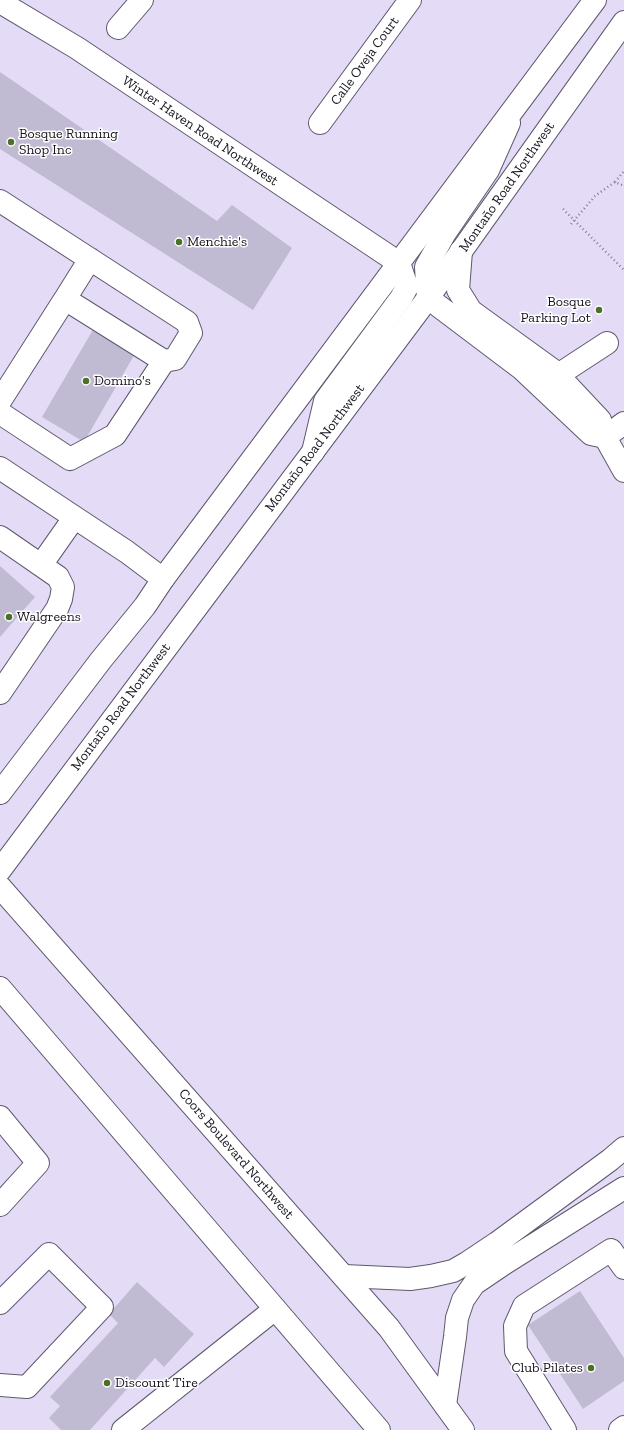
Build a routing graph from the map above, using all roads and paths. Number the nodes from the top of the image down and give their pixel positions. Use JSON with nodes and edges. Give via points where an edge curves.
{"nodes":[{"id":1,"x":142,"y":0,"type":"edge"},
{"id":2,"x":409,"y":0,"type":"edge"},
{"id":3,"x":595,"y":0,"type":"edge"},
{"id":4,"x":0,"y":2,"type":"edge"},
{"id":5,"x":624,"y":22,"type":"edge"},
{"id":6,"x":118,"y":28,"type":"dead end"},
{"id":7,"x":516,"y":106,"type":"junction"},
{"id":8,"x":320,"y":123,"type":"dead end"},
{"id":9,"x":624,"y":171,"type":"edge"},
{"id":10,"x":615,"y":182,"type":"junction"},
{"id":11,"x":624,"y":186,"type":"edge"},
{"id":12,"x":0,"y":201,"type":"edge"},
{"id":13,"x":563,"y":208,"type":"dead end"},
{"id":14,"x":574,"y":220,"type":"junction"},
{"id":15,"x":571,"y":224,"type":"dead end"},
{"id":16,"x":461,"y":251,"type":"junction"},
{"id":17,"x":90,"y":259,"type":"junction"},
{"id":18,"x":399,"y":263,"type":"junction"},
{"id":19,"x":624,"y":270,"type":"edge"},
{"id":20,"x":428,"y":298,"type":"junction"},
{"id":21,"x":65,"y":299,"type":"junction"},
{"id":22,"x":607,"y":343,"type":"dead end"},
{"id":23,"x":164,"y":361,"type":"junction"},
{"id":24,"x":558,"y":375,"type":"junction"},
{"id":25,"x":0,"y":401,"type":"edge"},
{"id":26,"x":0,"y":413,"type":"edge"},
{"id":27,"x":624,"y":423,"type":"edge"},
{"id":28,"x":605,"y":437,"type":"junction"},
{"id":29,"x":312,"y":452,"type":"junction"},
{"id":30,"x":0,"y":468,"type":"edge"},
{"id":31,"x":624,"y":471,"type":"edge"},
{"id":32,"x":74,"y":518,"type":"junction"},
{"id":33,"x":0,"y":537,"type":"edge"},
{"id":34,"x":41,"y":565,"type":"junction"},
{"id":35,"x":163,"y":579,"type":"junction"},
{"id":36,"x":0,"y":693,"type":"edge"},
{"id":37,"x":0,"y":793,"type":"edge"},
{"id":38,"x":0,"y":870,"type":"edge"},
{"id":39,"x":0,"y":887,"type":"edge"},
{"id":40,"x":0,"y":988,"type":"edge"},
{"id":41,"x":0,"y":1116,"type":"edge"},
{"id":42,"x":622,"y":1155,"type":"edge"},
{"id":43,"x":624,"y":1188,"type":"edge"},
{"id":44,"x":0,"y":1205,"type":"edge"},
{"id":45,"x":624,"y":1268,"type":"edge"},
{"id":46,"x":344,"y":1276,"type":"junction"},
{"id":47,"x":0,"y":1303,"type":"edge"},
{"id":48,"x":275,"y":1309,"type":"junction"},
{"id":49,"x":0,"y":1385,"type":"edge"},
{"id":50,"x":445,"y":1405,"type":"junction"},
{"id":51,"x":624,"y":1427,"type":"edge"},
{"id":52,"x":123,"y":1430,"type":"edge"},
{"id":53,"x":379,"y":1430,"type":"edge"},
{"id":54,"x":463,"y":1430,"type":"edge"},
{"id":55,"x":566,"y":1430,"type":"edge"},
{"id":56,"x":620,"y":1430,"type":"edge"}],
"edges":[{"from":1,"to":6,"type":"main road"},
{"from":2,"to":8,"type":"main road","name":"Calle Oveja Court"},
{"from":3,"to":7,"type":"main road"},
{"from":4,"to":18,"type":"main road","name":"Winter Haven Road Northwest","via":[[83,53]]},
{"from":5,"to":16,"type":"main road","name":"Montaño Road Northwest"},
{"from":7,"to":18,"type":"main road"},
{"from":7,"to":20,"type":"main road","via":[[488,170],[445,233],[426,267]]},
{"from":9,"to":10,"type":"path"},
{"from":10,"to":11,"type":"path"},
{"from":10,"to":14,"type":"path","via":[[594,196]]},
{"from":12,"to":17,"type":"main road"},
{"from":13,"to":14,"type":"path"},
{"from":14,"to":15,"type":"path"},
{"from":14,"to":19,"type":"path"},
{"from":16,"to":20,"type":"main road","name":"Montaño Road Northwest"},
{"from":16,"to":24,"type":"main road","via":[[458,290],[471,310]]},
{"from":17,"to":21,"type":"main road"},
{"from":17,"to":23,"type":"main road","via":[[187,322],[191,334],[175,359]]},
{"from":18,"to":29,"type":"main road","via":[[407,287],[326,401]]},
{"from":18,"to":35,"type":"main road"},
{"from":20,"to":28,"type":"main road","via":[[522,369],[591,434]]},
{"from":20,"to":29,"type":"main road","name":"Montaño Road Northwest"},
{"from":21,"to":23,"type":"main road"},
{"from":21,"to":25,"type":"main road"},
{"from":22,"to":24,"type":"main road"},
{"from":23,"to":26,"type":"main road","via":[[115,435],[70,459]]},
{"from":24,"to":28,"type":"main road","via":[[600,420]]},
{"from":27,"to":28,"type":"main road"},
{"from":28,"to":31,"type":"main road"},
{"from":29,"to":38,"type":"main road","name":"Montaño Road Northwest"},
{"from":30,"to":32,"type":"main road"},
{"from":32,"to":34,"type":"main road"},
{"from":32,"to":35,"type":"main road"},
{"from":33,"to":34,"type":"main road"},
{"from":34,"to":36,"type":"main road","via":[[58,577],[63,587],[61,599],[57,609]]},
{"from":35,"to":37,"type":"main road","via":[[145,606]]},
{"from":39,"to":46,"type":"main road","name":"Coors Boulevard Northwest"},
{"from":40,"to":48,"type":"main road"},
{"from":41,"to":44,"type":"main road","via":[[38,1163]]},
{"from":42,"to":46,"type":"main road","via":[[453,1271],[410,1279]]},
{"from":43,"to":50,"type":"main road","via":[[474,1284],[463,1300],[456,1318]]},
{"from":45,"to":55,"type":"main road","via":[[611,1250],[524,1306],[515,1326],[516,1351]]},
{"from":46,"to":50,"type":"main road","name":"Coors Boulevard Northwest","via":[[389,1328]]},
{"from":47,"to":49,"type":"main road","via":[[49,1254],[102,1307],[27,1387]]},
{"from":48,"to":52,"type":"main road"},
{"from":48,"to":53,"type":"main road"},
{"from":50,"to":54,"type":"main road","name":"Coors Boulevard Northwest"},
{"from":51,"to":56,"type":"main road"}]}
